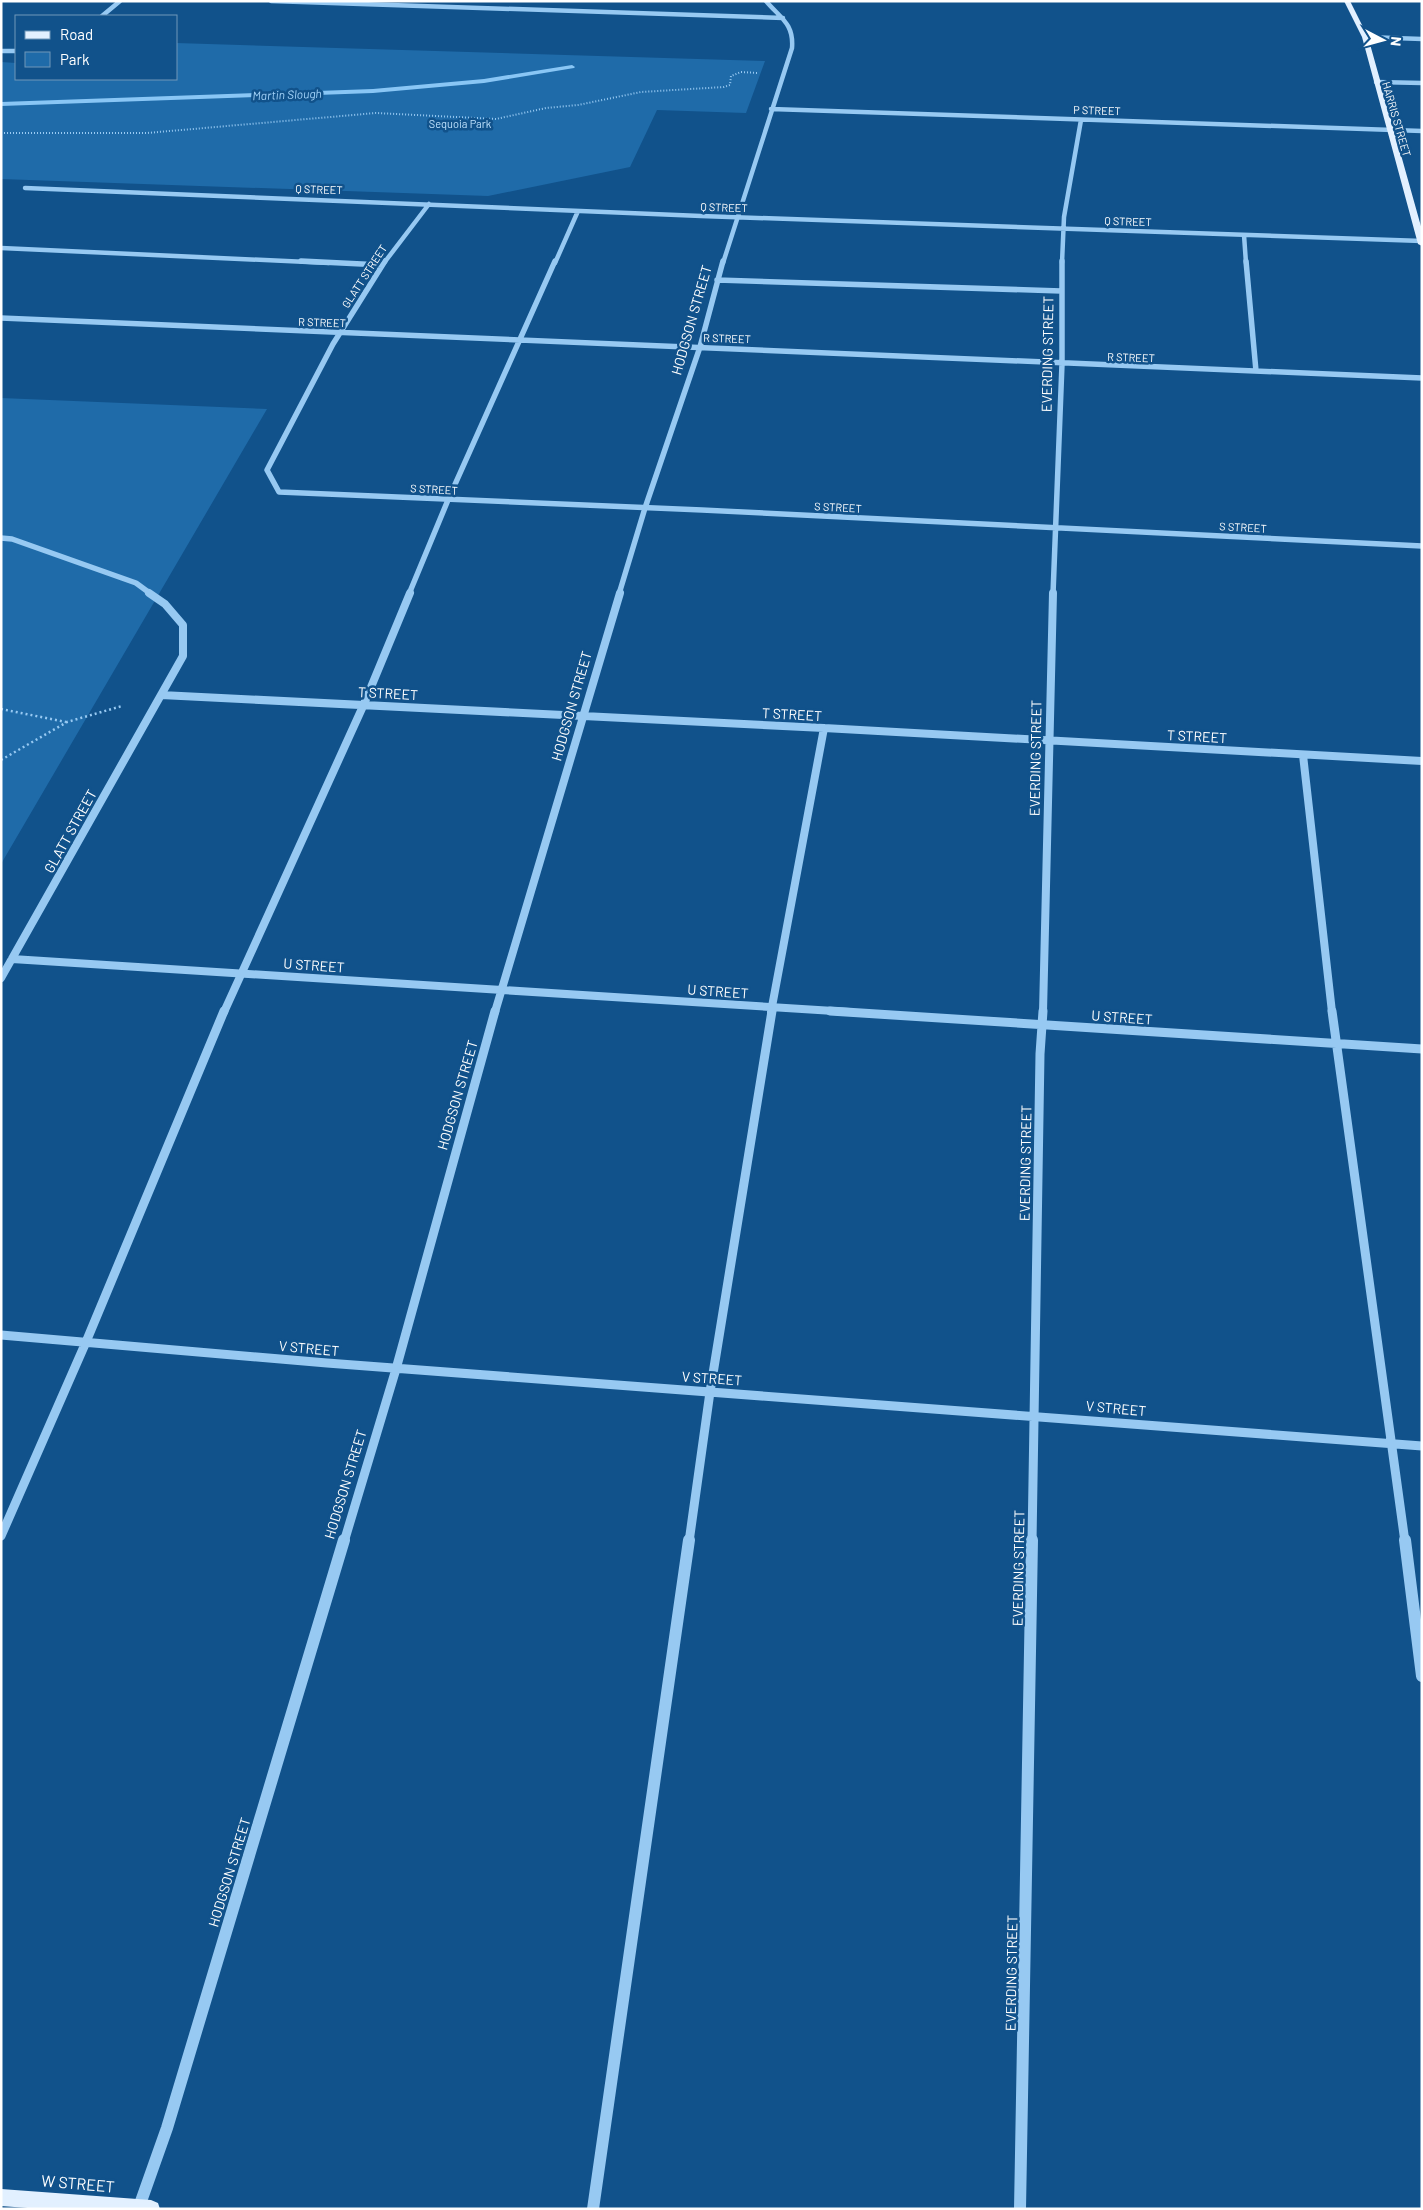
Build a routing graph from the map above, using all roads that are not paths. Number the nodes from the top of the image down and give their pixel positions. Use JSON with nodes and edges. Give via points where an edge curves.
{"nodes":[{"id":1,"x":120,"y":1,"type":"edge"},
{"id":2,"x":271,"y":1,"type":"edge"},
{"id":3,"x":407,"y":1,"type":"edge"},
{"id":4,"x":766,"y":1,"type":"edge"},
{"id":5,"x":1347,"y":1,"type":"edge"},
{"id":6,"x":404,"y":6,"type":"junction"},
{"id":7,"x":103,"y":15,"type":"edge"},
{"id":8,"x":783,"y":18,"type":"junction"},
{"id":9,"x":1365,"y":37,"type":"junction"},
{"id":10,"x":1422,"y":39,"type":"edge"},
{"id":11,"x":1,"y":51,"type":"edge"},
{"id":12,"x":15,"y":51,"type":"edge"},
{"id":13,"x":1376,"y":82,"type":"junction"},
{"id":14,"x":1422,"y":83,"type":"edge"},
{"id":15,"x":771,"y":109,"type":"junction"},
{"id":16,"x":1081,"y":120,"type":"junction"},
{"id":17,"x":1390,"y":130,"type":"junction"},
{"id":18,"x":1422,"y":131,"type":"edge"},
{"id":19,"x":25,"y":188,"type":"dead end"},
{"id":20,"x":429,"y":204,"type":"junction"},
{"id":21,"x":578,"y":211,"type":"junction"},
{"id":22,"x":737,"y":217,"type":"junction"},
{"id":23,"x":1064,"y":229,"type":"junction"},
{"id":24,"x":1244,"y":235,"type":"junction"},
{"id":25,"x":1421,"y":242,"type":"edge"},
{"id":26,"x":1,"y":248,"type":"edge"},
{"id":27,"x":382,"y":264,"type":"junction"},
{"id":28,"x":717,"y":280,"type":"junction"},
{"id":29,"x":1061,"y":291,"type":"junction"},
{"id":30,"x":1,"y":318,"type":"edge"},
{"id":31,"x":341,"y":332,"type":"junction"},
{"id":32,"x":519,"y":340,"type":"junction"},
{"id":33,"x":700,"y":347,"type":"junction"},
{"id":34,"x":1062,"y":364,"type":"junction"},
{"id":35,"x":1256,"y":371,"type":"junction"},
{"id":36,"x":1422,"y":378,"type":"edge"},
{"id":37,"x":267,"y":470,"type":"joint"},
{"id":38,"x":448,"y":500,"type":"junction"},
{"id":39,"x":645,"y":508,"type":"junction"},
{"id":40,"x":1054,"y":528,"type":"junction"},
{"id":41,"x":1,"y":538,"type":"edge"},
{"id":42,"x":1422,"y":546,"type":"edge"},
{"id":43,"x":161,"y":695,"type":"junction"},
{"id":44,"x":364,"y":704,"type":"junction"},
{"id":45,"x":584,"y":716,"type":"junction"},
{"id":46,"x":824,"y":728,"type":"junction"},
{"id":47,"x":1049,"y":740,"type":"junction"},
{"id":48,"x":1303,"y":755,"type":"junction"},
{"id":49,"x":1422,"y":762,"type":"edge"},
{"id":50,"x":12,"y":959,"type":"junction"},
{"id":51,"x":240,"y":974,"type":"junction"},
{"id":52,"x":1,"y":978,"type":"edge"},
{"id":53,"x":502,"y":991,"type":"junction"},
{"id":54,"x":772,"y":1009,"type":"junction"},
{"id":55,"x":1043,"y":1026,"type":"junction"},
{"id":56,"x":1336,"y":1045,"type":"junction"},
{"id":57,"x":1422,"y":1050,"type":"edge"},
{"id":58,"x":1,"y":1336,"type":"edge"},
{"id":59,"x":86,"y":1342,"type":"junction"},
{"id":60,"x":396,"y":1368,"type":"junction"},
{"id":61,"x":710,"y":1392,"type":"junction"},
{"id":62,"x":1035,"y":1416,"type":"junction"},
{"id":63,"x":1393,"y":1444,"type":"junction"},
{"id":64,"x":1422,"y":1446,"type":"edge"},
{"id":65,"x":1,"y":1536,"type":"edge"},
{"id":66,"x":1422,"y":1676,"type":"edge"},
{"id":67,"x":1,"y":2196,"type":"edge"},
{"id":68,"x":145,"y":2208,"type":"edge"},
{"id":69,"x":593,"y":2209,"type":"edge"},
{"id":70,"x":1020,"y":2209,"type":"edge"}],
"edges":[{"from":1,"to":7,"type":"street"},
{"from":2,"to":6,"type":"street"},
{"from":3,"to":6,"type":"street"},
{"from":4,"to":8,"type":"street","name":"HODGSON STREET"},
{"from":5,"to":9,"type":"main road","name":"HARRIS STREET"},
{"from":6,"to":8,"type":"street"},
{"from":8,"to":15,"type":"street","name":"HODGSON STREET","via":[[794,37]]},
{"from":9,"to":10,"type":"street"},
{"from":9,"to":13,"type":"main road","name":"HARRIS STREET"},
{"from":11,"to":12,"type":"street"},
{"from":13,"to":14,"type":"street"},
{"from":13,"to":17,"type":"main road","name":"HARRIS STREET"},
{"from":15,"to":16,"type":"street","name":"P STREET"},
{"from":15,"to":22,"type":"street","name":"HODGSON STREET"},
{"from":16,"to":17,"type":"street","name":"P STREET"},
{"from":16,"to":23,"type":"street","name":"EVERDING STREET"},
{"from":17,"to":18,"type":"street","name":"P STREET"},
{"from":17,"to":25,"type":"main road","name":"HARRIS STREET"},
{"from":19,"to":20,"type":"street","name":"Q STREET"},
{"from":20,"to":21,"type":"street","name":"Q STREET"},
{"from":20,"to":27,"type":"street","name":"GLATT STREET"},
{"from":21,"to":22,"type":"street","name":"Q STREET"},
{"from":21,"to":32,"type":"street"},
{"from":22,"to":23,"type":"street","name":"Q STREET"},
{"from":22,"to":28,"type":"street","name":"HODGSON STREET"},
{"from":23,"to":24,"type":"street","name":"Q STREET"},
{"from":23,"to":29,"type":"street","name":"EVERDING STREET"},
{"from":24,"to":25,"type":"street","name":"Q STREET"},
{"from":24,"to":35,"type":"street"},
{"from":26,"to":27,"type":"street"},
{"from":27,"to":31,"type":"street","name":"GLATT STREET"},
{"from":28,"to":29,"type":"street"},
{"from":28,"to":33,"type":"street","name":"HODGSON STREET"},
{"from":29,"to":34,"type":"street","name":"EVERDING STREET"},
{"from":30,"to":31,"type":"street","name":"R STREET"},
{"from":31,"to":32,"type":"street","name":"R STREET"},
{"from":31,"to":37,"type":"street","name":"GLATT STREET"},
{"from":32,"to":33,"type":"street","name":"R STREET"},
{"from":32,"to":38,"type":"street"},
{"from":33,"to":34,"type":"street","name":"R STREET"},
{"from":33,"to":39,"type":"street","name":"HODGSON STREET"},
{"from":34,"to":35,"type":"street","name":"R STREET"},
{"from":34,"to":40,"type":"street","name":"EVERDING STREET"},
{"from":35,"to":36,"type":"street","name":"R STREET"},
{"from":37,"to":38,"type":"street","name":"S STREET","via":[[279,492]]},
{"from":38,"to":39,"type":"street","name":"S STREET"},
{"from":38,"to":44,"type":"street"},
{"from":39,"to":40,"type":"street","name":"S STREET"},
{"from":39,"to":45,"type":"street","name":"HODGSON STREET"},
{"from":40,"to":42,"type":"street","name":"S STREET"},
{"from":40,"to":47,"type":"street","name":"EVERDING STREET"},
{"from":41,"to":43,"type":"street","name":"GLATT STREET","via":[[136,584],[165,604],[183,625],[183,656]]},
{"from":43,"to":44,"type":"street","name":"T STREET"},
{"from":43,"to":50,"type":"street","name":"GLATT STREET"},
{"from":44,"to":45,"type":"street","name":"T STREET"},
{"from":44,"to":51,"type":"street"},
{"from":45,"to":46,"type":"street","name":"T STREET"},
{"from":45,"to":53,"type":"street","name":"HODGSON STREET"},
{"from":46,"to":47,"type":"street","name":"T STREET"},
{"from":46,"to":54,"type":"street"},
{"from":47,"to":48,"type":"street","name":"T STREET"},
{"from":47,"to":55,"type":"street","name":"EVERDING STREET"},
{"from":48,"to":49,"type":"street","name":"T STREET"},
{"from":48,"to":56,"type":"street"},
{"from":50,"to":51,"type":"street","name":"U STREET"},
{"from":50,"to":52,"type":"street","name":"GLATT STREET"},
{"from":51,"to":53,"type":"street","name":"U STREET"},
{"from":51,"to":59,"type":"street"},
{"from":53,"to":54,"type":"street","name":"U STREET"},
{"from":53,"to":60,"type":"street","name":"HODGSON STREET"},
{"from":54,"to":55,"type":"street","name":"U STREET"},
{"from":54,"to":61,"type":"street"},
{"from":55,"to":56,"type":"street","name":"U STREET"},
{"from":55,"to":62,"type":"street","name":"EVERDING STREET"},
{"from":56,"to":57,"type":"street","name":"U STREET"},
{"from":56,"to":63,"type":"street"},
{"from":58,"to":59,"type":"street","name":"V STREET"},
{"from":59,"to":60,"type":"street","name":"V STREET"},
{"from":59,"to":65,"type":"street"},
{"from":60,"to":61,"type":"street","name":"V STREET"},
{"from":60,"to":68,"type":"street","name":"HODGSON STREET"},
{"from":61,"to":62,"type":"street","name":"V STREET"},
{"from":61,"to":69,"type":"street"},
{"from":62,"to":63,"type":"street","name":"V STREET"},
{"from":62,"to":70,"type":"street","name":"EVERDING STREET"},
{"from":63,"to":64,"type":"street","name":"V STREET"},
{"from":63,"to":66,"type":"street"},
{"from":67,"to":68,"type":"main road","name":"W STREET"}]}
